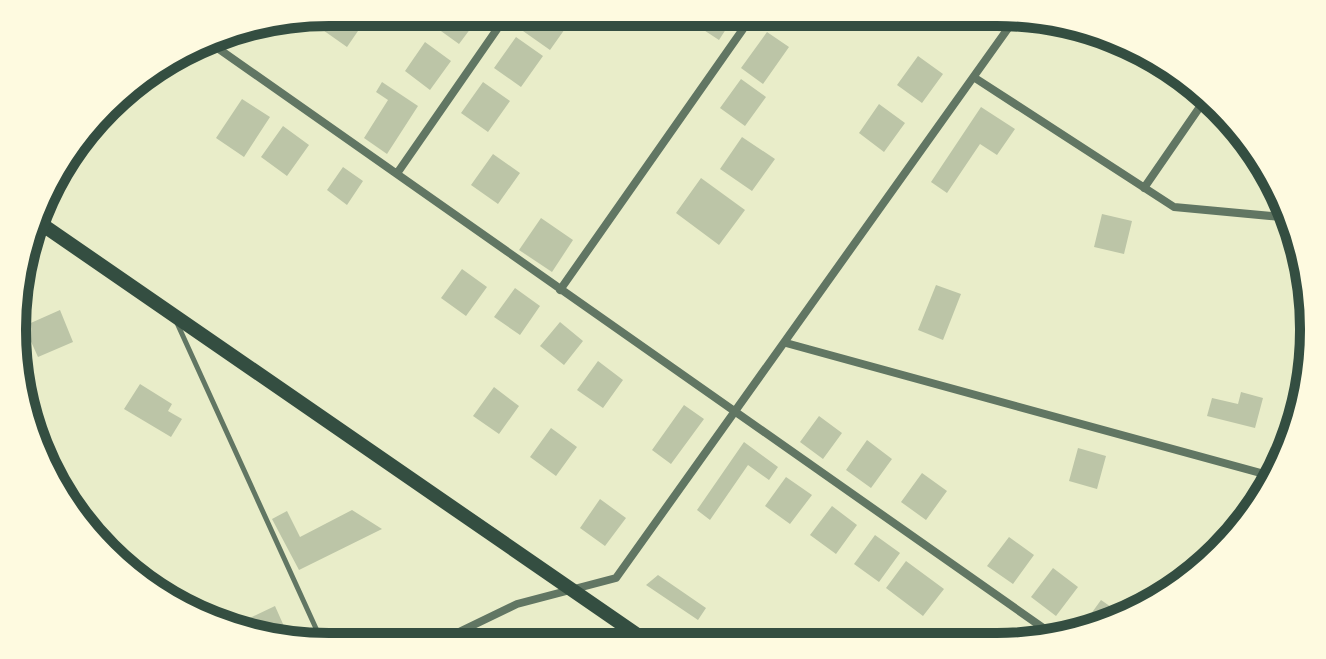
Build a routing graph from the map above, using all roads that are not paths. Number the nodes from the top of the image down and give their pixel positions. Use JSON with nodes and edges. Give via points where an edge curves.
{"nodes":[{"id":1,"x":499,"y":26,"type":"edge"},
{"id":2,"x":745,"y":26,"type":"edge"},
{"id":3,"x":1010,"y":27,"type":"edge"},
{"id":4,"x":217,"y":48,"type":"edge"},
{"id":5,"x":975,"y":78,"type":"junction"},
{"id":6,"x":1201,"y":105,"type":"edge"},
{"id":7,"x":398,"y":172,"type":"junction"},
{"id":8,"x":1144,"y":188,"type":"junction"},
{"id":9,"x":1278,"y":217,"type":"edge"},
{"id":10,"x":44,"y":226,"type":"edge"},
{"id":11,"x":560,"y":290,"type":"junction"},
{"id":12,"x":176,"y":320,"type":"junction"},
{"id":13,"x":786,"y":343,"type":"junction"},
{"id":14,"x":734,"y":412,"type":"junction"},
{"id":15,"x":1263,"y":474,"type":"edge"},
{"id":16,"x":572,"y":588,"type":"junction"},
{"id":17,"x":1044,"y":629,"type":"edge"},
{"id":18,"x":318,"y":632,"type":"edge"},
{"id":19,"x":457,"y":633,"type":"edge"},
{"id":20,"x":635,"y":633,"type":"edge"}],
"edges":[{"from":1,"to":7,"type":"street"},
{"from":2,"to":11,"type":"street"},
{"from":3,"to":5,"type":"street"},
{"from":4,"to":7,"type":"street"},
{"from":5,"to":8,"type":"street"},
{"from":5,"to":13,"type":"street"},
{"from":6,"to":8,"type":"street"},
{"from":7,"to":11,"type":"street"},
{"from":8,"to":9,"type":"street","via":[[1174,207]]},
{"from":10,"to":12,"type":"main road"},
{"from":11,"to":14,"type":"street"},
{"from":12,"to":16,"type":"main road"},
{"from":12,"to":18,"type":"lane"},
{"from":13,"to":14,"type":"street"},
{"from":13,"to":15,"type":"street"},
{"from":14,"to":16,"type":"street","via":[[616,578]]},
{"from":14,"to":17,"type":"street"},
{"from":16,"to":19,"type":"street","via":[[517,604]]},
{"from":16,"to":20,"type":"main road"}]}
